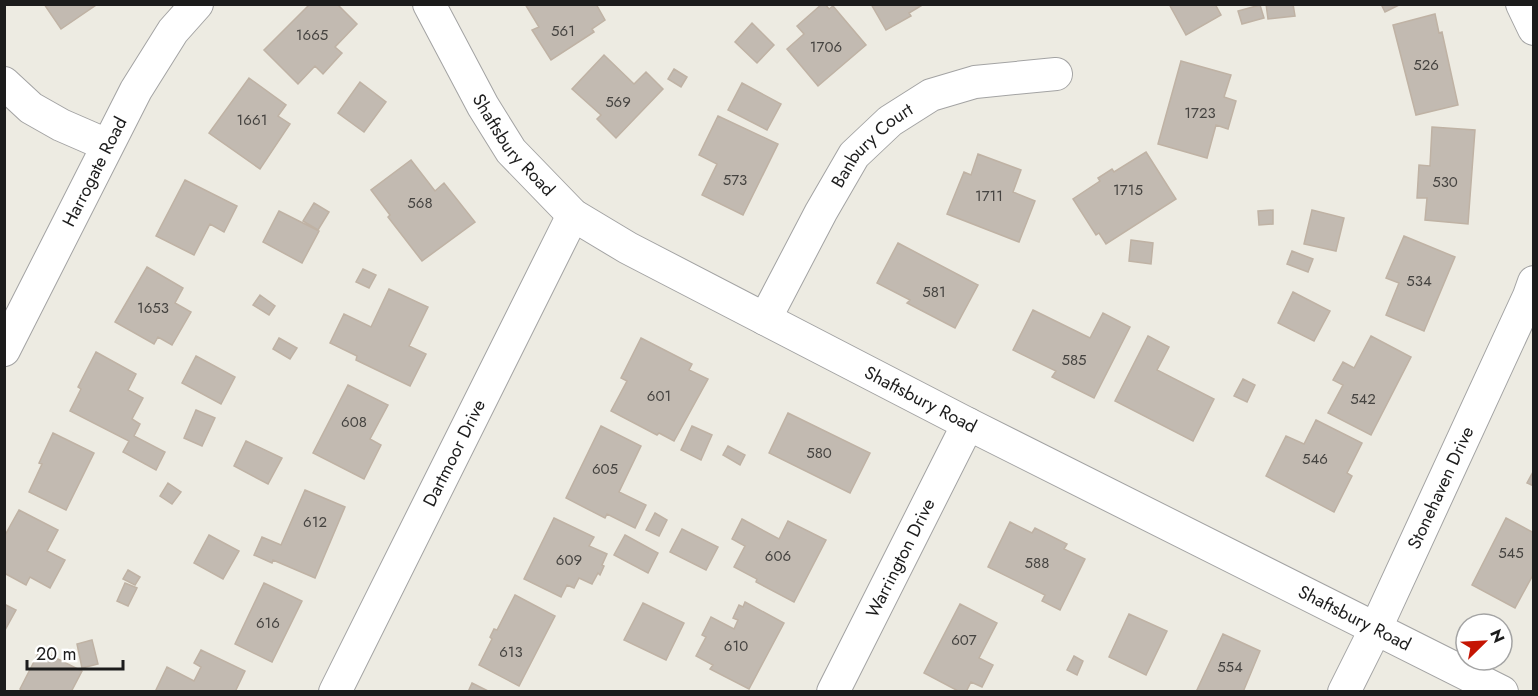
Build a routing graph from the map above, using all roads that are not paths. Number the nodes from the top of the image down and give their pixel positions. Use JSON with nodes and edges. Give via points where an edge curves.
{"nodes":[{"id":1,"x":197,"y":4,"type":"edge"},
{"id":2,"x":429,"y":4,"type":"edge"},
{"id":3,"x":1522,"y":4,"type":"edge"},
{"id":4,"x":1533,"y":29,"type":"edge"},
{"id":5,"x":1056,"y":74,"type":"dead end"},
{"id":6,"x":4,"y":83,"type":"edge"},
{"id":7,"x":107,"y":145,"type":"junction"},
{"id":8,"x":573,"y":215,"type":"junction"},
{"id":9,"x":1533,"y":282,"type":"edge"},
{"id":10,"x":765,"y":319,"type":"junction"},
{"id":11,"x":4,"y":350,"type":"edge"},
{"id":12,"x":968,"y":424,"type":"junction"},
{"id":13,"x":1375,"y":630,"type":"junction"},
{"id":14,"x":335,"y":692,"type":"edge"},
{"id":15,"x":833,"y":692,"type":"edge"},
{"id":16,"x":1344,"y":692,"type":"edge"},
{"id":17,"x":1502,"y":692,"type":"edge"}],
"edges":[{"from":1,"to":7,"type":"street","name":"Harrogate Road","via":[[167,41]]},
{"from":2,"to":8,"type":"street","name":"Shaftsbury Road","via":[[511,151]]},
{"from":3,"to":4,"type":"street"},
{"from":5,"to":10,"type":"street","name":"Banbury Court","via":[[975,82],[931,95],[890,120],[854,155]]},
{"from":6,"to":7,"type":"street","via":[[32,108]]},
{"from":7,"to":11,"type":"street","name":"Harrogate Road"},
{"from":8,"to":10,"type":"street","name":"Shaftsbury Road"},
{"from":8,"to":14,"type":"street","name":"Dartmoor Drive"},
{"from":9,"to":13,"type":"street","name":"Stonehaven Drive"},
{"from":10,"to":12,"type":"street","name":"Shaftsbury Road"},
{"from":12,"to":13,"type":"street","name":"Shaftsbury Road"},
{"from":12,"to":15,"type":"street","name":"Warrington Drive"},
{"from":13,"to":16,"type":"street","name":"Stonehaven Drive"},
{"from":13,"to":17,"type":"street","name":"Shaftsbury Road"}]}
